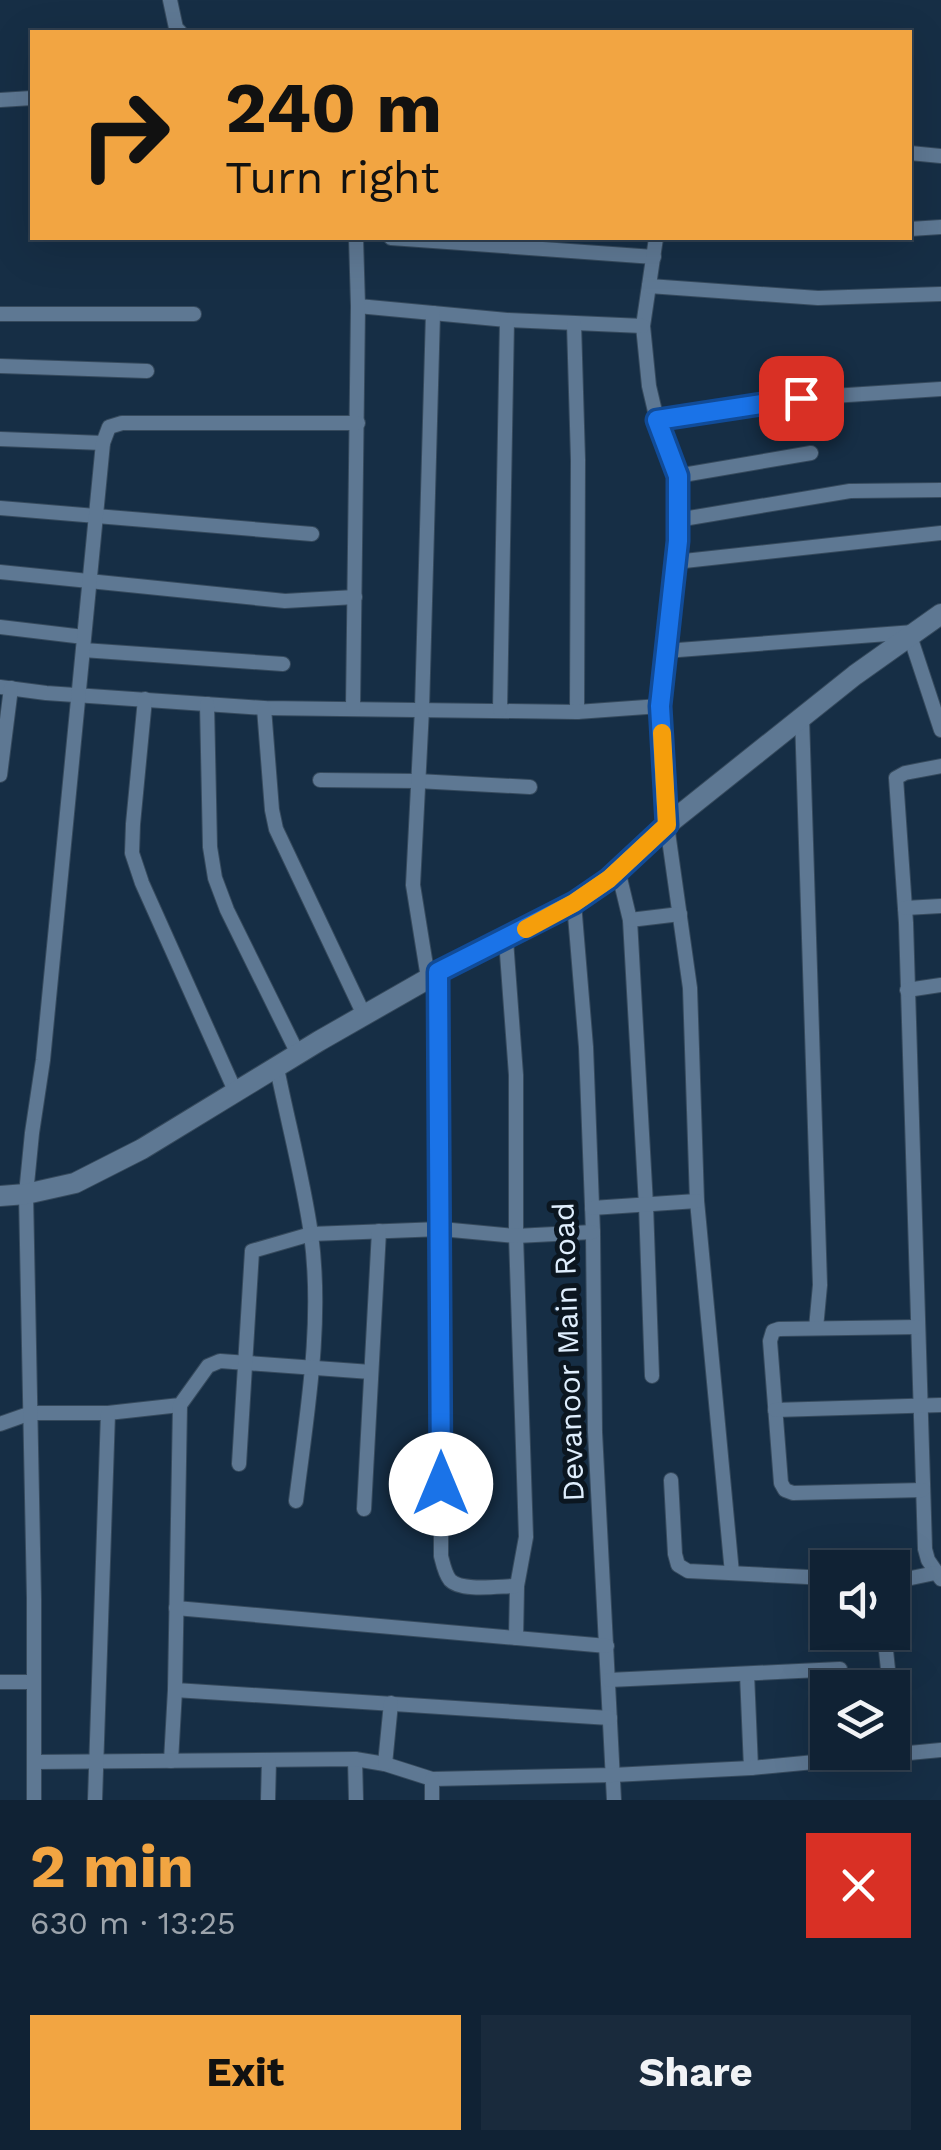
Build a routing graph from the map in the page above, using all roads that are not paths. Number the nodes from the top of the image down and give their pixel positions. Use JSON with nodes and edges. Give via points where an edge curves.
{"nodes":[{"id":1,"x":170,"y":0,"type":"edge"},
{"id":2,"x":175,"y":30,"type":"edge"},
{"id":3,"x":30,"y":98,"type":"edge"},
{"id":4,"x":0,"y":100,"type":"edge"},
{"id":5,"x":912,"y":153,"type":"edge"},
{"id":6,"x":941,"y":156,"type":"edge"},
{"id":7,"x":941,"y":227,"type":"edge"},
{"id":8,"x":912,"y":229,"type":"edge"},
{"id":9,"x":356,"y":240,"type":"edge"},
{"id":10,"x":419,"y":240,"type":"edge"},
{"id":11,"x":656,"y":240,"type":"edge"},
{"id":12,"x":654,"y":257,"type":"junction"},
{"id":13,"x":649,"y":286,"type":"junction"},
{"id":14,"x":941,"y":294,"type":"edge"},
{"id":15,"x":358,"y":306,"type":"junction"},
{"id":16,"x":432,"y":313,"type":"junction"},
{"id":17,"x":0,"y":314,"type":"edge"},
{"id":18,"x":194,"y":314,"type":"dead end"},
{"id":19,"x":507,"y":320,"type":"junction"},
{"id":20,"x":574,"y":324,"type":"junction"},
{"id":21,"x":643,"y":326,"type":"junction"},
{"id":22,"x":0,"y":366,"type":"edge"},
{"id":23,"x":147,"y":371,"type":"dead end"},
{"id":24,"x":941,"y":389,"type":"edge"},
{"id":25,"x":657,"y":420,"type":"junction"},
{"id":26,"x":358,"y":422,"type":"junction"},
{"id":27,"x":0,"y":439,"type":"edge"},
{"id":28,"x":103,"y":443,"type":"junction"},
{"id":29,"x":810,"y":453,"type":"dead end"},
{"id":30,"x":678,"y":476,"type":"junction"},
{"id":31,"x":941,"y":490,"type":"edge"},
{"id":32,"x":0,"y":508,"type":"edge"},
{"id":33,"x":94,"y":516,"type":"junction"},
{"id":34,"x":678,"y":520,"type":"junction"},
{"id":35,"x":941,"y":533,"type":"edge"},
{"id":36,"x":312,"y":534,"type":"dead end"},
{"id":37,"x":675,"y":562,"type":"junction"},
{"id":38,"x":0,"y":572,"type":"edge"},
{"id":39,"x":91,"y":581,"type":"junction"},
{"id":40,"x":355,"y":596,"type":"junction"},
{"id":41,"x":941,"y":614,"type":"edge"},
{"id":42,"x":0,"y":628,"type":"edge"},
{"id":43,"x":912,"y":634,"type":"junction"},
{"id":44,"x":84,"y":644,"type":"junction"},
{"id":45,"x":665,"y":652,"type":"junction"},
{"id":46,"x":283,"y":664,"type":"dead end"},
{"id":47,"x":6,"y":687,"type":"edge"},
{"id":48,"x":78,"y":694,"type":"junction"},
{"id":49,"x":145,"y":699,"type":"junction"},
{"id":50,"x":207,"y":704,"type":"junction"},
{"id":51,"x":660,"y":706,"type":"junction"},
{"id":52,"x":264,"y":708,"type":"junction"},
{"id":53,"x":353,"y":708,"type":"junction"},
{"id":54,"x":422,"y":709,"type":"junction"},
{"id":55,"x":500,"y":710,"type":"junction"},
{"id":56,"x":576,"y":712,"type":"junction"},
{"id":57,"x":802,"y":717,"type":"junction"},
{"id":58,"x":941,"y":730,"type":"edge"},
{"id":59,"x":941,"y":766,"type":"edge"},
{"id":60,"x":0,"y":774,"type":"edge"},
{"id":61,"x":320,"y":780,"type":"dead end"},
{"id":62,"x":417,"y":780,"type":"junction"},
{"id":63,"x":530,"y":788,"type":"dead end"},
{"id":64,"x":667,"y":825,"type":"junction"},
{"id":65,"x":618,"y":870,"type":"junction"},
{"id":66,"x":574,"y":903,"type":"junction"},
{"id":67,"x":941,"y":906,"type":"edge"},
{"id":68,"x":905,"y":908,"type":"junction"},
{"id":69,"x":680,"y":914,"type":"junction"},
{"id":70,"x":630,"y":920,"type":"junction"},
{"id":71,"x":506,"y":940,"type":"junction"},
{"id":72,"x":433,"y":976,"type":"junction"},
{"id":73,"x":941,"y":985,"type":"edge"},
{"id":74,"x":907,"y":990,"type":"junction"},
{"id":75,"x":364,"y":1015,"type":"junction"},
{"id":76,"x":298,"y":1054,"type":"junction"},
{"id":77,"x":277,"y":1068,"type":"junction"},
{"id":78,"x":236,"y":1093,"type":"junction"},
{"id":79,"x":26,"y":1194,"type":"junction"},
{"id":80,"x":0,"y":1196,"type":"edge"},
{"id":81,"x":697,"y":1202,"type":"junction"},
{"id":82,"x":646,"y":1205,"type":"junction"},
{"id":83,"x":592,"y":1208,"type":"junction"},
{"id":84,"x":441,"y":1229,"type":"junction"},
{"id":85,"x":379,"y":1231,"type":"junction"},
{"id":86,"x":594,"y":1232,"type":"junction"},
{"id":87,"x":311,"y":1234,"type":"junction"},
{"id":88,"x":516,"y":1236,"type":"junction"},
{"id":89,"x":918,"y":1327,"type":"junction"},
{"id":90,"x":816,"y":1328,"type":"junction"},
{"id":91,"x":246,"y":1361,"type":"junction"},
{"id":92,"x":313,"y":1366,"type":"junction"},
{"id":93,"x":371,"y":1372,"type":"junction"},
{"id":94,"x":652,"y":1376,"type":"dead end"},
{"id":95,"x":180,"y":1405,"type":"junction"},
{"id":96,"x":941,"y":1405,"type":"edge"},
{"id":97,"x":920,"y":1408,"type":"junction"},
{"id":98,"x":775,"y":1410,"type":"junction"},
{"id":99,"x":30,"y":1412,"type":"junction"},
{"id":100,"x":108,"y":1413,"type":"junction"},
{"id":101,"x":0,"y":1424,"type":"edge"},
{"id":102,"x":239,"y":1464,"type":"dead end"},
{"id":103,"x":671,"y":1480,"type":"dead end"},
{"id":104,"x":923,"y":1490,"type":"junction"},
{"id":105,"x":296,"y":1502,"type":"dead end"},
{"id":106,"x":364,"y":1508,"type":"dead end"},
{"id":107,"x":732,"y":1573,"type":"junction"},
{"id":108,"x":938,"y":1576,"type":"edge"},
{"id":109,"x":810,"y":1577,"type":"edge"},
{"id":110,"x":910,"y":1580,"type":"edge"},
{"id":111,"x":516,"y":1586,"type":"junction"},
{"id":112,"x":176,"y":1608,"type":"junction"},
{"id":113,"x":516,"y":1638,"type":"junction"},
{"id":114,"x":607,"y":1646,"type":"junction"},
{"id":115,"x":840,"y":1669,"type":"dead end"},
{"id":116,"x":748,"y":1674,"type":"junction"},
{"id":117,"x":609,"y":1680,"type":"junction"},
{"id":118,"x":0,"y":1682,"type":"edge"},
{"id":119,"x":34,"y":1682,"type":"junction"},
{"id":120,"x":174,"y":1690,"type":"junction"},
{"id":121,"x":391,"y":1703,"type":"junction"},
{"id":122,"x":610,"y":1718,"type":"junction"},
{"id":123,"x":941,"y":1750,"type":"edge"},
{"id":124,"x":910,"y":1753,"type":"edge"},
{"id":125,"x":355,"y":1759,"type":"junction"},
{"id":126,"x":270,"y":1760,"type":"junction"},
{"id":127,"x":171,"y":1761,"type":"junction"},
{"id":128,"x":34,"y":1762,"type":"junction"},
{"id":129,"x":94,"y":1762,"type":"junction"},
{"id":130,"x":810,"y":1762,"type":"edge"},
{"id":131,"x":386,"y":1764,"type":"junction"},
{"id":132,"x":751,"y":1768,"type":"junction"},
{"id":133,"x":613,"y":1776,"type":"junction"},
{"id":134,"x":432,"y":1780,"type":"junction"},
{"id":135,"x":34,"y":1800,"type":"edge"},
{"id":136,"x":94,"y":1800,"type":"edge"},
{"id":137,"x":268,"y":1800,"type":"edge"},
{"id":138,"x":356,"y":1800,"type":"edge"},
{"id":139,"x":432,"y":1800,"type":"edge"},
{"id":140,"x":614,"y":1800,"type":"edge"}],
"edges":[{"from":1,"to":2,"type":"street"},
{"from":3,"to":4,"type":"street"},
{"from":5,"to":6,"type":"street"},
{"from":7,"to":8,"type":"street"},
{"from":9,"to":15,"type":"street"},
{"from":10,"to":12,"type":"street"},
{"from":11,"to":12,"type":"street"},
{"from":12,"to":13,"type":"street"},
{"from":13,"to":14,"type":"street","via":[[818,298]]},
{"from":13,"to":21,"type":"street"},
{"from":15,"to":16,"type":"street"},
{"from":15,"to":26,"type":"street"},
{"from":16,"to":19,"type":"street"},
{"from":16,"to":54,"type":"street"},
{"from":17,"to":18,"type":"street"},
{"from":19,"to":20,"type":"street"},
{"from":19,"to":55,"type":"street"},
{"from":20,"to":21,"type":"street"},
{"from":20,"to":56,"type":"street"},
{"from":21,"to":25,"type":"street"},
{"from":22,"to":23,"type":"street"},
{"from":24,"to":25,"type":"street","via":[[801,398]]},
{"from":25,"to":30,"type":"street"},
{"from":26,"to":28,"type":"street","via":[[122,423],[109,427]]},
{"from":26,"to":40,"type":"street"},
{"from":27,"to":28,"type":"street"},
{"from":28,"to":33,"type":"street"},
{"from":29,"to":30,"type":"street"},
{"from":30,"to":34,"type":"street"},
{"from":31,"to":34,"type":"street","via":[[850,491]]},
{"from":32,"to":33,"type":"street"},
{"from":33,"to":36,"type":"street"},
{"from":33,"to":39,"type":"street"},
{"from":34,"to":37,"type":"street"},
{"from":35,"to":37,"type":"street"},
{"from":37,"to":45,"type":"street"},
{"from":38,"to":39,"type":"street"},
{"from":39,"to":40,"type":"street","via":[[285,601]]},
{"from":39,"to":44,"type":"street"},
{"from":40,"to":53,"type":"street"},
{"from":41,"to":43,"type":"street"},
{"from":42,"to":44,"type":"street"},
{"from":43,"to":45,"type":"street"},
{"from":43,"to":57,"type":"street"},
{"from":43,"to":58,"type":"street"},
{"from":44,"to":46,"type":"street"},
{"from":44,"to":48,"type":"street"},
{"from":45,"to":51,"type":"street"},
{"from":47,"to":48,"type":"street"},
{"from":47,"to":60,"type":"street"},
{"from":48,"to":49,"type":"street"},
{"from":48,"to":79,"type":"street"},
{"from":49,"to":50,"type":"street"},
{"from":49,"to":78,"type":"street","via":[[132,853]]},
{"from":50,"to":52,"type":"street"},
{"from":50,"to":76,"type":"street","via":[[215,878]]},
{"from":51,"to":56,"type":"street"},
{"from":51,"to":64,"type":"street"},
{"from":52,"to":53,"type":"street"},
{"from":52,"to":75,"type":"street","via":[[276,829]]},
{"from":53,"to":54,"type":"street"},
{"from":54,"to":55,"type":"street"},
{"from":54,"to":62,"type":"street"},
{"from":55,"to":56,"type":"street"},
{"from":57,"to":64,"type":"street"},
{"from":57,"to":90,"type":"street"},
{"from":59,"to":68,"type":"street","via":[[896,778]]},
{"from":61,"to":62,"type":"street"},
{"from":62,"to":63,"type":"street"},
{"from":62,"to":72,"type":"street","via":[[413,885]]},
{"from":64,"to":65,"type":"street"},
{"from":64,"to":69,"type":"street"},
{"from":65,"to":66,"type":"street"},
{"from":65,"to":70,"type":"street"},
{"from":66,"to":71,"type":"street"},
{"from":66,"to":83,"type":"street","name":"Devanoor Main Road"},
{"from":67,"to":68,"type":"street"},
{"from":68,"to":74,"type":"street"},
{"from":69,"to":70,"type":"street"},
{"from":69,"to":81,"type":"street","via":[[690,988]]},
{"from":70,"to":82,"type":"street"},
{"from":71,"to":72,"type":"street"},
{"from":71,"to":88,"type":"street","via":[[516,1075]]},
{"from":72,"to":75,"type":"street"},
{"from":72,"to":84,"type":"street"},
{"from":73,"to":74,"type":"street"},
{"from":74,"to":89,"type":"street"},
{"from":75,"to":76,"type":"street"},
{"from":76,"to":77,"type":"street"},
{"from":77,"to":78,"type":"street"},
{"from":77,"to":87,"type":"street"},
{"from":78,"to":79,"type":"street","via":[[75,1183]]},
{"from":79,"to":80,"type":"street"},
{"from":79,"to":99,"type":"street"},
{"from":81,"to":82,"type":"street"},
{"from":81,"to":107,"type":"street"},
{"from":82,"to":83,"type":"street"},
{"from":82,"to":94,"type":"street"},
{"from":83,"to":86,"type":"street","name":"Devanoor Main Road"},
{"from":84,"to":85,"type":"street"},
{"from":84,"to":88,"type":"street"},
{"from":84,"to":111,"type":"street","via":[[444,1568],[460,1588]]},
{"from":85,"to":87,"type":"street"},
{"from":85,"to":93,"type":"street"},
{"from":86,"to":88,"type":"street"},
{"from":86,"to":114,"type":"street","name":"Devanoor Main Road"},
{"from":87,"to":91,"type":"street","via":[[252,1252]]},
{"from":87,"to":92,"type":"street"},
{"from":88,"to":111,"type":"street","via":[[526,1537]]},
{"from":89,"to":90,"type":"street"},
{"from":89,"to":97,"type":"street"},
{"from":90,"to":98,"type":"street","via":[[773,1331]]},
{"from":91,"to":92,"type":"street"},
{"from":91,"to":95,"type":"street","via":[[214,1362]]},
{"from":91,"to":102,"type":"street"},
{"from":92,"to":93,"type":"street"},
{"from":92,"to":105,"type":"street"},
{"from":93,"to":106,"type":"street"},
{"from":95,"to":100,"type":"street"},
{"from":95,"to":112,"type":"street"},
{"from":96,"to":97,"type":"street"},
{"from":97,"to":98,"type":"street"},
{"from":97,"to":104,"type":"street"},
{"from":98,"to":104,"type":"street","via":[[785,1490]]},
{"from":99,"to":100,"type":"street"},
{"from":99,"to":101,"type":"street"},
{"from":99,"to":119,"type":"street"},
{"from":100,"to":129,"type":"street"},
{"from":103,"to":107,"type":"street","via":[[678,1565]]},
{"from":104,"to":108,"type":"street","via":[[925,1548]]},
{"from":107,"to":109,"type":"street"},
{"from":108,"to":110,"type":"street"},
{"from":111,"to":113,"type":"street"},
{"from":112,"to":113,"type":"street"},
{"from":112,"to":120,"type":"street"},
{"from":113,"to":114,"type":"street"},
{"from":114,"to":117,"type":"street","name":"Devanoor Main Road"},
{"from":115,"to":116,"type":"street"},
{"from":116,"to":117,"type":"street"},
{"from":116,"to":132,"type":"street"},
{"from":117,"to":122,"type":"street","name":"Devanoor Main Road"},
{"from":118,"to":119,"type":"street"},
{"from":119,"to":128,"type":"street"},
{"from":120,"to":121,"type":"street"},
{"from":120,"to":127,"type":"street"},
{"from":121,"to":122,"type":"street"},
{"from":121,"to":131,"type":"street"},
{"from":122,"to":133,"type":"street","name":"Devanoor Main Road"},
{"from":123,"to":124,"type":"street"},
{"from":125,"to":126,"type":"street"},
{"from":125,"to":131,"type":"street"},
{"from":125,"to":138,"type":"street"},
{"from":126,"to":127,"type":"street"},
{"from":126,"to":137,"type":"street"},
{"from":127,"to":129,"type":"street"},
{"from":128,"to":129,"type":"street"},
{"from":128,"to":135,"type":"street"},
{"from":129,"to":136,"type":"street"},
{"from":130,"to":132,"type":"street"},
{"from":131,"to":134,"type":"street"},
{"from":132,"to":133,"type":"street"},
{"from":133,"to":134,"type":"street"},
{"from":133,"to":140,"type":"street","name":"Devanoor Main Road"},
{"from":134,"to":139,"type":"street"}]}
